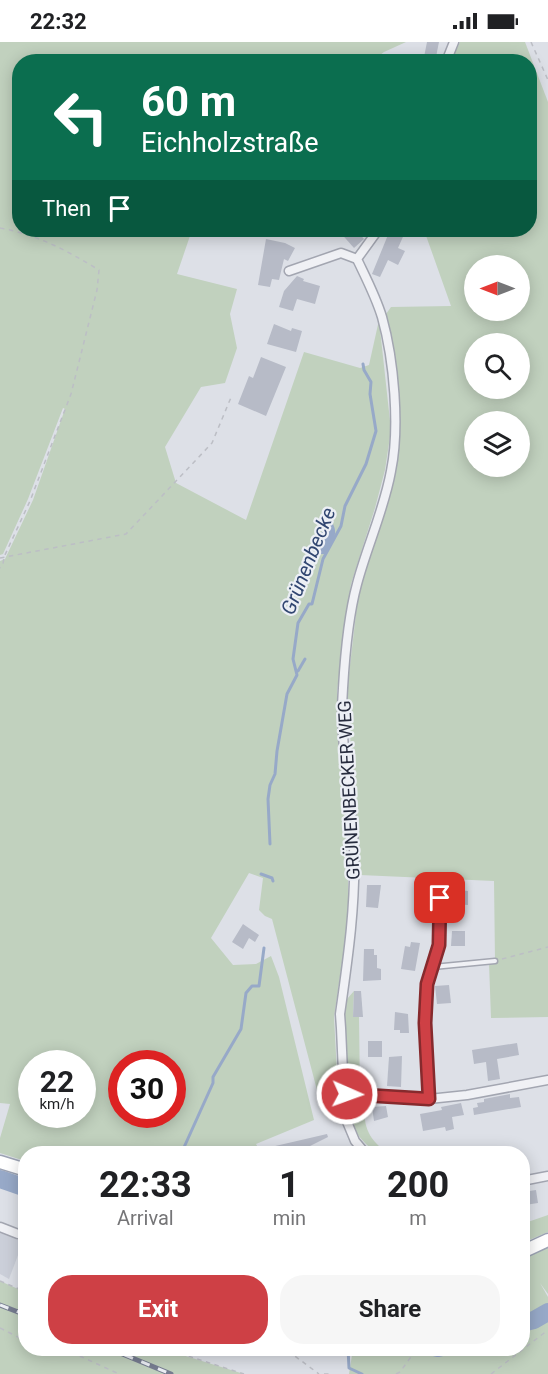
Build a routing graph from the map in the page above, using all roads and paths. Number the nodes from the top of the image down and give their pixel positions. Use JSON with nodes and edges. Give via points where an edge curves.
{"nodes":[{"id":1,"x":537,"y":55,"type":"edge"},
{"id":2,"x":548,"y":80,"type":"edge"},
{"id":3,"x":35,"y":237,"type":"edge"},
{"id":4,"x":373,"y":237,"type":"edge"},
{"id":5,"x":357,"y":259,"type":"junction"},
{"id":6,"x":290,"y":271,"type":"dead end"},
{"id":7,"x":232,"y":395,"type":"dead end"},
{"id":8,"x":4,"y":557,"type":"junction"},
{"id":9,"x":0,"y":558,"type":"edge"},
{"id":10,"x":0,"y":568,"type":"edge"},
{"id":11,"x":440,"y":898,"type":"dead end"},
{"id":12,"x":548,"y":947,"type":"edge"},
{"id":13,"x":495,"y":961,"type":"joint"},
{"id":14,"x":430,"y":967,"type":"junction"},
{"id":15,"x":548,"y":1080,"type":"edge"},
{"id":16,"x":344,"y":1094,"type":"junction"},
{"id":17,"x":429,"y":1099,"type":"junction"},
{"id":18,"x":359,"y":1146,"type":"edge"},
{"id":19,"x":0,"y":1162,"type":"edge"},
{"id":20,"x":18,"y":1168,"type":"edge"},
{"id":21,"x":548,"y":1176,"type":"edge"},
{"id":22,"x":530,"y":1179,"type":"edge"},
{"id":23,"x":0,"y":1227,"type":"edge"},
{"id":24,"x":18,"y":1234,"type":"dead end"},
{"id":25,"x":548,"y":1240,"type":"edge"},
{"id":26,"x":530,"y":1248,"type":"edge"},
{"id":27,"x":0,"y":1281,"type":"edge"},
{"id":28,"x":18,"y":1289,"type":"edge"},
{"id":29,"x":0,"y":1328,"type":"edge"},
{"id":30,"x":548,"y":1330,"type":"edge"},
{"id":31,"x":18,"y":1337,"type":"edge"},
{"id":32,"x":530,"y":1344,"type":"edge"},
{"id":33,"x":77,"y":1356,"type":"edge"},
{"id":34,"x":188,"y":1356,"type":"edge"},
{"id":35,"x":295,"y":1356,"type":"edge"},
{"id":36,"x":412,"y":1356,"type":"edge"},
{"id":37,"x":514,"y":1356,"type":"edge"},
{"id":38,"x":119,"y":1374,"type":"edge"},
{"id":39,"x":243,"y":1374,"type":"edge"},
{"id":40,"x":319,"y":1374,"type":"edge"},
{"id":41,"x":324,"y":1374,"type":"edge"},
{"id":42,"x":333,"y":1374,"type":"edge"},
{"id":43,"x":396,"y":1374,"type":"edge"},
{"id":44,"x":491,"y":1374,"type":"edge"}],
"edges":[{"from":1,"to":2,"type":"path"},
{"from":3,"to":8,"type":"path","via":[[99,270],[71,394]]},
{"from":4,"to":5,"type":"street"},
{"from":5,"to":6,"type":"street","via":[[341,253]]},
{"from":5,"to":16,"type":"street","name":"GRÜNENBECKER WEG","via":[[382,318],[396,434],[392,470],[356,586],[343,690],[354,846],[353,923],[340,1014]]},
{"from":7,"to":8,"type":"path","via":[[212,443],[126,534]]},
{"from":8,"to":9,"type":"path"},
{"from":8,"to":10,"type":"path"},
{"from":11,"to":14,"type":"street","via":[[439,945]]},
{"from":12,"to":13,"type":"path"},
{"from":13,"to":14,"type":"lane"},
{"from":14,"to":17,"type":"street","via":[[425,1023]]},
{"from":15,"to":17,"type":"street"},
{"from":16,"to":17,"type":"street"},
{"from":16,"to":18,"type":"street","name":"GRÜNENBECKER WEG","via":[[348,1129]]},
{"from":19,"to":20,"type":"main road"},
{"from":21,"to":22,"type":"street"},
{"from":23,"to":24,"type":"street"},
{"from":25,"to":26,"type":"main road"},
{"from":27,"to":28,"type":"path"},
{"from":29,"to":31,"type":"path"},
{"from":30,"to":32,"type":"path"},
{"from":33,"to":38,"type":"path"},
{"from":34,"to":39,"type":"path"},
{"from":35,"to":40,"type":"path"},
{"from":36,"to":43,"type":"path"},
{"from":37,"to":44,"type":"path"},
{"from":41,"to":42,"type":"path"}]}
